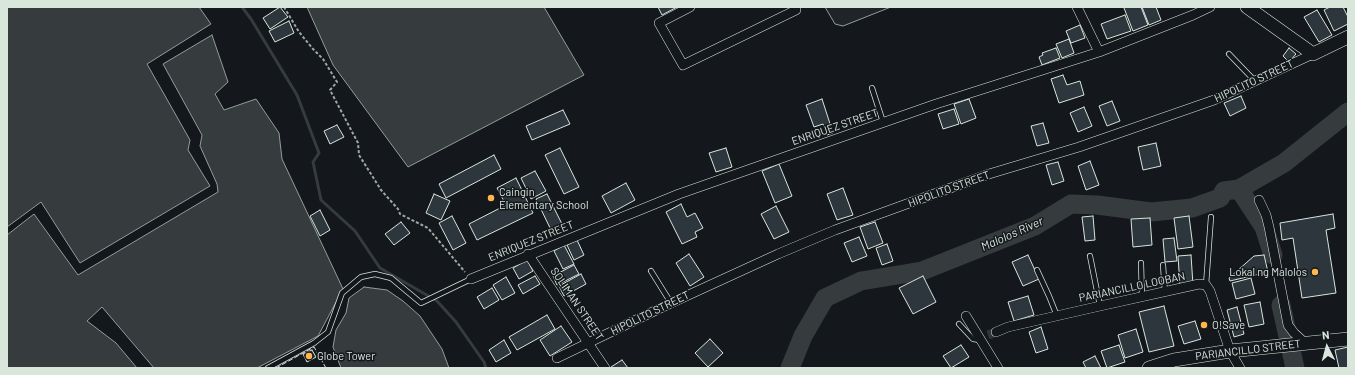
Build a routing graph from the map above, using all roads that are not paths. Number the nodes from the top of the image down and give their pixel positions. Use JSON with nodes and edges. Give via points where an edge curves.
{"nodes":[{"id":1,"x":690,"y":7,"type":"edge"},
{"id":2,"x":1077,"y":7,"type":"edge"},
{"id":3,"x":1210,"y":7,"type":"edge"},
{"id":4,"x":1247,"y":7,"type":"edge"},
{"id":5,"x":796,"y":10,"type":"dead end"},
{"id":6,"x":1348,"y":37,"type":"edge"},
{"id":7,"x":1099,"y":52,"type":"junction"},
{"id":8,"x":1229,"y":54,"type":"dead end"},
{"id":9,"x":1312,"y":54,"type":"junction"},
{"id":10,"x":1255,"y":81,"type":"junction"},
{"id":11,"x":872,"y":88,"type":"dead end"},
{"id":12,"x":883,"y":123,"type":"junction"},
{"id":13,"x":1259,"y":200,"type":"dead end"},
{"id":14,"x":1211,"y":217,"type":"dead end"},
{"id":15,"x":528,"y":254,"type":"junction"},
{"id":16,"x":1090,"y":256,"type":"dead end"},
{"id":17,"x":1141,"y":263,"type":"dead end"},
{"id":18,"x":1163,"y":265,"type":"dead end"},
{"id":19,"x":1037,"y":270,"type":"dead end"},
{"id":20,"x":651,"y":271,"type":"dead end"},
{"id":21,"x":471,"y":279,"type":"joint"},
{"id":22,"x":1206,"y":285,"type":"junction"},
{"id":23,"x":1165,"y":292,"type":"junction"},
{"id":24,"x":1142,"y":297,"type":"junction"},
{"id":25,"x":671,"y":303,"type":"junction"},
{"id":26,"x":1100,"y":306,"type":"junction"},
{"id":27,"x":966,"y":316,"type":"dead end"},
{"id":28,"x":1057,"y":316,"type":"junction"},
{"id":29,"x":959,"y":324,"type":"dead end"},
{"id":30,"x":988,"y":336,"type":"junction"},
{"id":31,"x":1348,"y":339,"type":"edge"},
{"id":32,"x":589,"y":343,"type":"junction"},
{"id":33,"x":1303,"y":344,"type":"junction"},
{"id":34,"x":1230,"y":351,"type":"junction"},
{"id":35,"x":557,"y":358,"type":"dead end"},
{"id":36,"x":268,"y":368,"type":"edge"},
{"id":37,"x":605,"y":368,"type":"edge"},
{"id":38,"x":998,"y":368,"type":"edge"},
{"id":39,"x":1149,"y":368,"type":"edge"},
{"id":40,"x":1240,"y":368,"type":"edge"}],
"edges":[{"from":1,"to":5,"type":"street","via":[[659,23],[683,65]]},
{"from":2,"to":7,"type":"street"},
{"from":3,"to":7,"type":"street","name":"ENRIQUEZ STREET"},
{"from":4,"to":9,"type":"main road"},
{"from":6,"to":9,"type":"main road","name":"HIPOLITO STREET"},
{"from":7,"to":12,"type":"street","name":"ENRIQUEZ STREET"},
{"from":8,"to":10,"type":"lane"},
{"from":9,"to":10,"type":"street","name":"HIPOLITO STREET"},
{"from":10,"to":25,"type":"street","name":"HIPOLITO STREET","via":[[1206,103],[1079,147],[989,174],[835,230]]},
{"from":11,"to":12,"type":"lane"},
{"from":12,"to":15,"type":"street","name":"ENRIQUEZ STREET","via":[[679,194]]},
{"from":13,"to":33,"type":"street","via":[[1270,227],[1288,325]]},
{"from":14,"to":22,"type":"lane"},
{"from":15,"to":21,"type":"street","name":"ENRIQUEZ STREET"},
{"from":15,"to":32,"type":"street","name":"SOLIMAN STREET"},
{"from":16,"to":26,"type":"lane"},
{"from":17,"to":24,"type":"lane"},
{"from":18,"to":23,"type":"lane"},
{"from":19,"to":28,"type":"lane"},
{"from":20,"to":25,"type":"lane"},
{"from":21,"to":36,"type":"lane","via":[[421,303],[390,278],[375,274],[361,277],[342,292],[328,332],[314,343]]},
{"from":22,"to":23,"type":"street","name":"PARIANCILLO LOOBAN"},
{"from":22,"to":34,"type":"street","via":[[1210,290]]},
{"from":23,"to":24,"type":"street","name":"PARIANCILLO LOOBAN"},
{"from":24,"to":26,"type":"street","name":"PARIANCILLO LOOBAN"},
{"from":25,"to":32,"type":"street","name":"HIPOLITO STREET"},
{"from":26,"to":28,"type":"street","name":"PARIANCILLO LOOBAN"},
{"from":27,"to":30,"type":"street"},
{"from":28,"to":30,"type":"street","name":"PARIANCILLO LOOBAN","via":[[1008,327]]},
{"from":29,"to":30,"type":"lane","via":[[973,339]]},
{"from":30,"to":38,"type":"street"},
{"from":31,"to":33,"type":"main road","name":"PARIANCILLO STREET"},
{"from":32,"to":35,"type":"street","name":"HIPOLITO STREET"},
{"from":32,"to":37,"type":"street","name":"SOLIMAN STREET"},
{"from":33,"to":34,"type":"main road","name":"PARIANCILLO STREET"},
{"from":34,"to":39,"type":"main road","name":"PARIANCILLO STREET","via":[[1174,360]]},
{"from":34,"to":40,"type":"street"}]}
